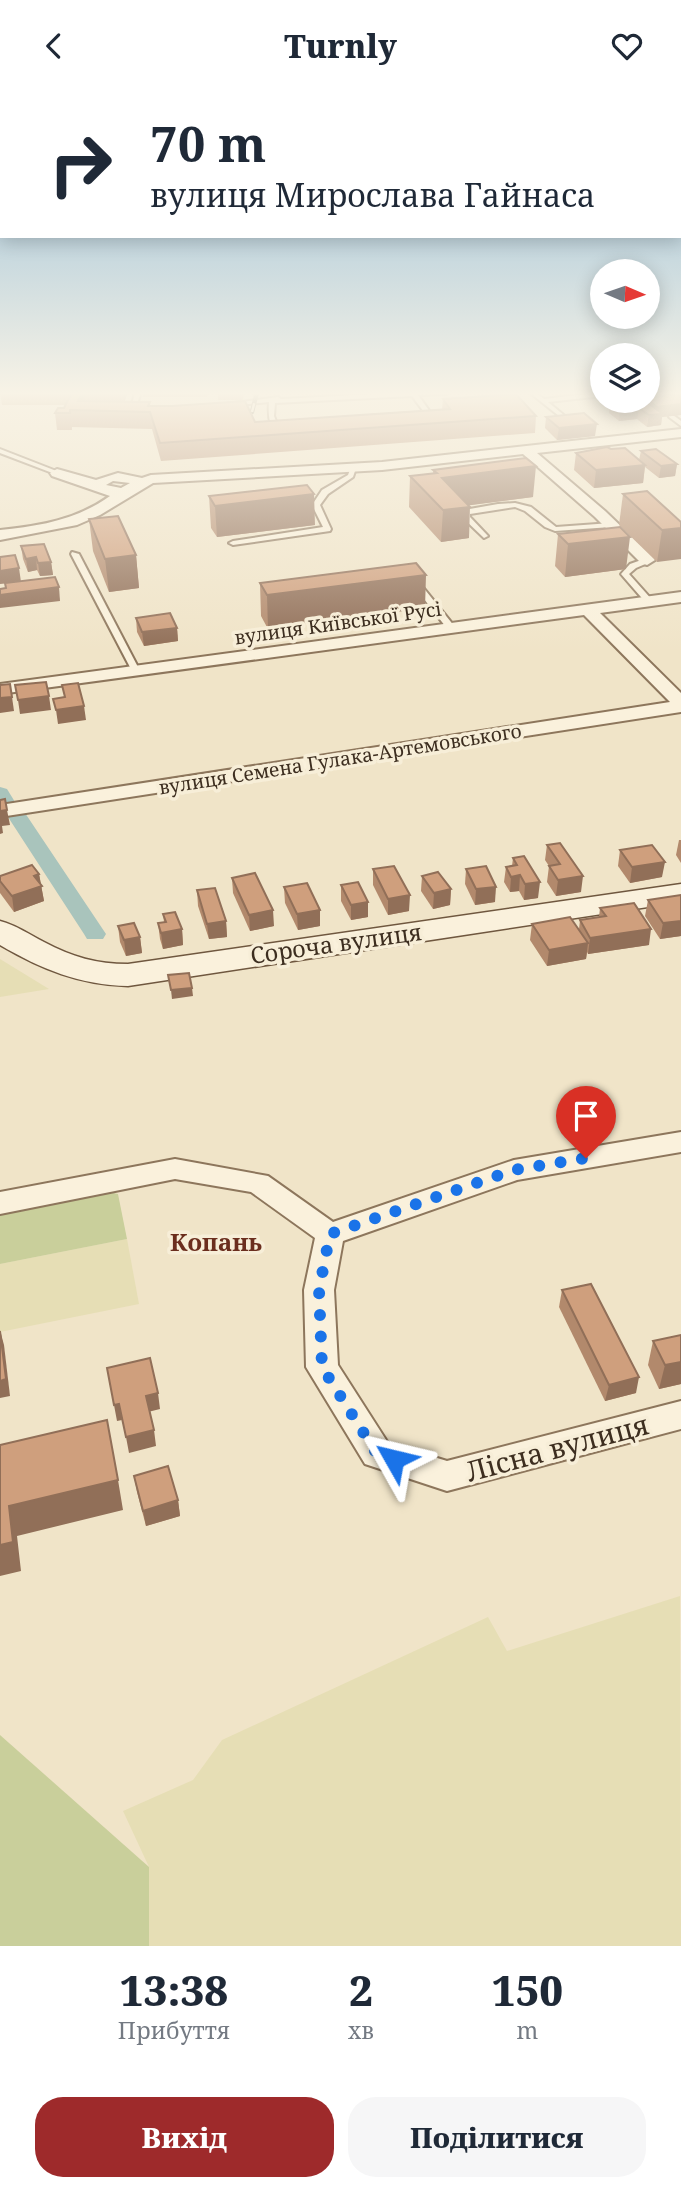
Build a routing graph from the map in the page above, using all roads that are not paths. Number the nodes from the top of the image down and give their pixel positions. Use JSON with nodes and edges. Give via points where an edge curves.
{"nodes":[{"id":1,"x":72,"y":479,"type":"edge"},
{"id":2,"x":115,"y":479,"type":"edge"},
{"id":3,"x":127,"y":479,"type":"edge"},
{"id":4,"x":160,"y":479,"type":"edge"},
{"id":5,"x":347,"y":479,"type":"edge"},
{"id":6,"x":559,"y":479,"type":"edge"},
{"id":7,"x":140,"y":482,"type":"junction"},
{"id":8,"x":99,"y":483,"type":"junction"},
{"id":9,"x":123,"y":493,"type":"junction"},
{"id":10,"x":611,"y":525,"type":"junction"},
{"id":11,"x":0,"y":535,"type":"edge"},
{"id":12,"x":484,"y":536,"type":"dead end"},
{"id":13,"x":233,"y":543,"type":"dead end"},
{"id":14,"x":75,"y":554,"type":"dead end"},
{"id":15,"x":635,"y":554,"type":"joint"},
{"id":16,"x":406,"y":589,"type":"edge"},
{"id":17,"x":681,"y":597,"type":"edge"},
{"id":18,"x":650,"y":602,"type":"junction"},
{"id":19,"x":588,"y":610,"type":"junction"},
{"id":20,"x":452,"y":629,"type":"junction"},
{"id":21,"x":136,"y":671,"type":"junction"},
{"id":22,"x":0,"y":689,"type":"edge"},
{"id":23,"x":681,"y":704,"type":"edge"},
{"id":24,"x":0,"y":811,"type":"edge"},
{"id":25,"x":681,"y":893,"type":"edge"},
{"id":26,"x":0,"y":931,"type":"edge"},
{"id":27,"x":681,"y":1142,"type":"edge"},
{"id":28,"x":0,"y":1203,"type":"edge"},
{"id":29,"x":330,"y":1234,"type":"junction"},
{"id":30,"x":681,"y":1415,"type":"edge"}],
"edges":[{"from":1,"to":8,"type":"street"},
{"from":2,"to":8,"type":"street"},
{"from":3,"to":7,"type":"street"},
{"from":4,"to":7,"type":"street"},
{"from":5,"to":13,"type":"lane","via":[[325,492],[316,505],[327,529]]},
{"from":6,"to":10,"type":"street"},
{"from":7,"to":9,"type":"street"},
{"from":8,"to":9,"type":"street","via":[[104,491]]},
{"from":9,"to":11,"type":"street","via":[[62,526]]},
{"from":10,"to":12,"type":"lane","via":[[555,529],[517,506],[467,512],[466,517]]},
{"from":10,"to":15,"type":"street"},
{"from":14,"to":21,"type":"lane"},
{"from":15,"to":18,"type":"lane","via":[[633,566],[625,574]]},
{"from":16,"to":20,"type":"lane","via":[[419,588]]},
{"from":17,"to":18,"type":"street","name":"вулиця Київської Русі"},
{"from":18,"to":19,"type":"street","name":"вулиця Київської Русі"},
{"from":19,"to":20,"type":"street","name":"вулиця Київської Русі"},
{"from":19,"to":23,"type":"street"},
{"from":20,"to":21,"type":"street","name":"вулиця Київської Русі"},
{"from":21,"to":22,"type":"street","name":"вулиця Київської Русі"},
{"from":23,"to":24,"type":"street","name":"вулиця Семена Гулака-Артемовського"},
{"from":25,"to":26,"type":"main road","name":"Сороча вулиця","via":[[128,975],[103,976],[61,966]]},
{"from":27,"to":29,"type":"street","via":[[514,1170]]},
{"from":28,"to":29,"type":"street","via":[[175,1169],[258,1183]]},
{"from":29,"to":30,"type":"street","name":"Лісна вулиця","via":[[319,1290],[322,1367],[377,1454],[447,1476]]}]}
